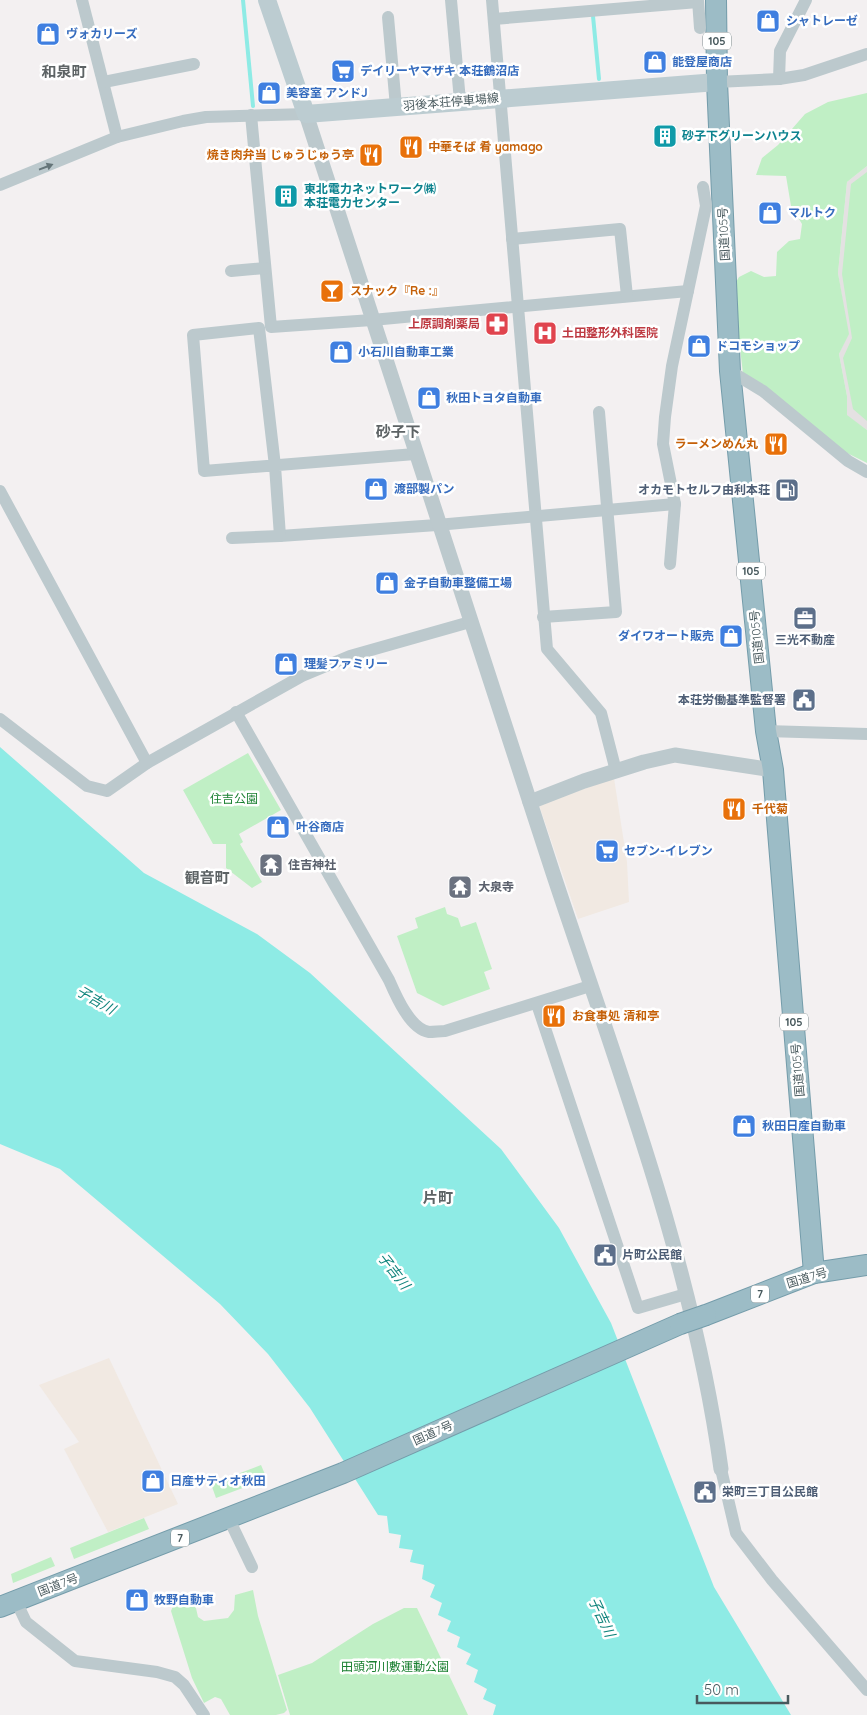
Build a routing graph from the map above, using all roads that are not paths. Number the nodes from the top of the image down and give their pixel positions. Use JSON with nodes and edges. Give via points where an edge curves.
{"nodes":[{"id":1,"x":82,"y":0,"type":"edge"},
{"id":2,"x":267,"y":0,"type":"edge"},
{"id":3,"x":451,"y":0,"type":"edge"},
{"id":4,"x":492,"y":0,"type":"edge"},
{"id":5,"x":806,"y":0,"type":"edge"},
{"id":6,"x":704,"y":1,"type":"edge"},
{"id":7,"x":388,"y":18,"type":"dead end"},
{"id":8,"x":494,"y":19,"type":"junction"},
{"id":9,"x":700,"y":28,"type":"dead end"},
{"id":10,"x":867,"y":54,"type":"edge"},
{"id":11,"x":194,"y":64,"type":"dead end"},
{"id":12,"x":779,"y":79,"type":"junction"},
{"id":13,"x":104,"y":82,"type":"junction"},
{"id":14,"x":717,"y":82,"type":"junction"},
{"id":15,"x":500,"y":97,"type":"junction"},
{"id":16,"x":460,"y":101,"type":"junction"},
{"id":17,"x":396,"y":107,"type":"junction"},
{"id":18,"x":306,"y":114,"type":"junction"},
{"id":19,"x":251,"y":115,"type":"junction"},
{"id":20,"x":117,"y":137,"type":"junction"},
{"id":21,"x":0,"y":185,"type":"edge"},
{"id":22,"x":703,"y":187,"type":"dead end"},
{"id":23,"x":512,"y":239,"type":"junction"},
{"id":24,"x":265,"y":268,"type":"junction"},
{"id":25,"x":231,"y":270,"type":"dead end"},
{"id":26,"x":688,"y":291,"type":"junction"},
{"id":27,"x":627,"y":296,"type":"junction"},
{"id":28,"x":517,"y":306,"type":"junction"},
{"id":29,"x":372,"y":320,"type":"junction"},
{"id":30,"x":730,"y":371,"type":"junction"},
{"id":31,"x":598,"y":412,"type":"dead end"},
{"id":32,"x":416,"y":454,"type":"junction"},
{"id":33,"x":275,"y":466,"type":"junction"},
{"id":34,"x":867,"y":472,"type":"edge"},
{"id":35,"x":0,"y":491,"type":"edge"},
{"id":36,"x":675,"y":504,"type":"junction"},
{"id":37,"x":3,"y":505,"type":"edge"},
{"id":38,"x":607,"y":511,"type":"junction"},
{"id":39,"x":536,"y":516,"type":"junction"},
{"id":40,"x":437,"y":525,"type":"junction"},
{"id":41,"x":280,"y":536,"type":"junction"},
{"id":42,"x":232,"y":538,"type":"dead end"},
{"id":43,"x":670,"y":564,"type":"dead end"},
{"id":44,"x":543,"y":616,"type":"junction"},
{"id":45,"x":470,"y":622,"type":"junction"},
{"id":46,"x":236,"y":712,"type":"junction"},
{"id":47,"x":0,"y":719,"type":"edge"},
{"id":48,"x":766,"y":732,"type":"junction"},
{"id":49,"x":867,"y":734,"type":"edge"},
{"id":50,"x":147,"y":763,"type":"junction"},
{"id":51,"x":773,"y":770,"type":"junction"},
{"id":52,"x":616,"y":771,"type":"junction"},
{"id":53,"x":530,"y":802,"type":"junction"},
{"id":54,"x":590,"y":986,"type":"junction"},
{"id":55,"x":537,"y":1004,"type":"junction"},
{"id":56,"x":867,"y":1265,"type":"edge"},
{"id":57,"x":814,"y":1273,"type":"junction"},
{"id":58,"x":686,"y":1294,"type":"junction"},
{"id":59,"x":722,"y":1469,"type":"joint"},
{"id":60,"x":229,"y":1519,"type":"junction"},
{"id":61,"x":252,"y":1567,"type":"dead end"},
{"id":62,"x":8,"y":1604,"type":"edge"},
{"id":63,"x":867,"y":1690,"type":"edge"},
{"id":64,"x":204,"y":1715,"type":"edge"}],
"edges":[{"from":1,"to":13,"type":"street"},
{"from":2,"to":18,"type":"main road"},
{"from":3,"to":16,"type":"street"},
{"from":4,"to":8,"type":"street"},
{"from":5,"to":12,"type":"street","via":[[780,51]]},
{"from":6,"to":8,"type":"street"},
{"from":6,"to":9,"type":"street"},
{"from":6,"to":14,"type":"highway","name":"国道105号","number":"105"},
{"from":7,"to":17,"type":"street"},
{"from":8,"to":15,"type":"street"},
{"from":10,"to":12,"type":"street","via":[[830,68]]},
{"from":11,"to":13,"type":"street"},
{"from":12,"to":14,"type":"street"},
{"from":13,"to":20,"type":"street"},
{"from":14,"to":15,"type":"main road","name":"羽後本荘停車場線"},
{"from":14,"to":30,"type":"highway","name":"国道105号","number":"105"},
{"from":15,"to":16,"type":"main road","name":"羽後本荘停車場線"},
{"from":15,"to":23,"type":"street"},
{"from":16,"to":17,"type":"main road","name":"羽後本荘停車場線"},
{"from":17,"to":18,"type":"main road","name":"羽後本荘停車場線"},
{"from":18,"to":19,"type":"street"},
{"from":18,"to":29,"type":"street"},
{"from":19,"to":20,"type":"street","via":[[183,121]]},
{"from":19,"to":24,"type":"street"},
{"from":21,"to":20,"type":"street","one_way":true},
{"from":22,"to":26,"type":"street","via":[[706,206]]},
{"from":23,"to":27,"type":"street","via":[[620,229]]},
{"from":23,"to":28,"type":"street"},
{"from":24,"to":25,"type":"street"},
{"from":24,"to":29,"type":"street","via":[[271,327]]},
{"from":26,"to":27,"type":"street"},
{"from":26,"to":36,"type":"street","via":[[672,366],[663,444]]},
{"from":27,"to":28,"type":"street"},
{"from":28,"to":29,"type":"street"},
{"from":28,"to":39,"type":"street"},
{"from":29,"to":32,"type":"street"},
{"from":30,"to":34,"type":"street","via":[[763,391],[848,461]]},
{"from":30,"to":48,"type":"highway","name":"国道105号","number":"105"},
{"from":31,"to":38,"type":"street"},
{"from":32,"to":33,"type":"street"},
{"from":32,"to":40,"type":"street"},
{"from":33,"to":33,"type":"street","via":[[204,471],[193,335],[260,328]]},
{"from":33,"to":41,"type":"street"},
{"from":35,"to":37,"type":"street"},
{"from":36,"to":38,"type":"street"},
{"from":36,"to":43,"type":"street"},
{"from":37,"to":50,"type":"street"},
{"from":38,"to":39,"type":"street"},
{"from":38,"to":44,"type":"street","via":[[616,612]]},
{"from":39,"to":40,"type":"street"},
{"from":39,"to":44,"type":"street"},
{"from":40,"to":41,"type":"street"},
{"from":40,"to":45,"type":"street"},
{"from":41,"to":42,"type":"street"},
{"from":44,"to":52,"type":"street","via":[[547,649],[601,713]]},
{"from":45,"to":46,"type":"street","via":[[350,656],[302,676]]},
{"from":45,"to":53,"type":"street"},
{"from":46,"to":50,"type":"street"},
{"from":46,"to":55,"type":"street","via":[[403,1009],[416,1024],[427,1032],[445,1031]]},
{"from":47,"to":50,"type":"street","via":[[86,786],[107,791]]},
{"from":48,"to":49,"type":"street"},
{"from":48,"to":51,"type":"highway","name":"国道105号","number":"105"},
{"from":51,"to":52,"type":"street","via":[[674,756]]},
{"from":51,"to":57,"type":"highway","name":"国道105号","number":"105"},
{"from":52,"to":53,"type":"street"},
{"from":53,"to":54,"type":"street"},
{"from":54,"to":55,"type":"street"},
{"from":54,"to":58,"type":"street","via":[[656,1186]]},
{"from":55,"to":58,"type":"street","via":[[638,1308]]},
{"from":56,"to":57,"type":"highway","name":"国道7号","number":"7"},
{"from":57,"to":60,"type":"highway","name":"国道7号","number":"7","bridge":true,"via":[[680,1324],[343,1473]]},
{"from":58,"to":59,"type":"street","via":[[703,1360]]},
{"from":59,"to":63,"type":"street","via":[[736,1533]]},
{"from":60,"to":61,"type":"street"},
{"from":60,"to":62,"type":"highway","name":"国道7号","number":"7"},
{"from":62,"to":64,"type":"street","via":[[75,1662],[175,1677]]}]}
